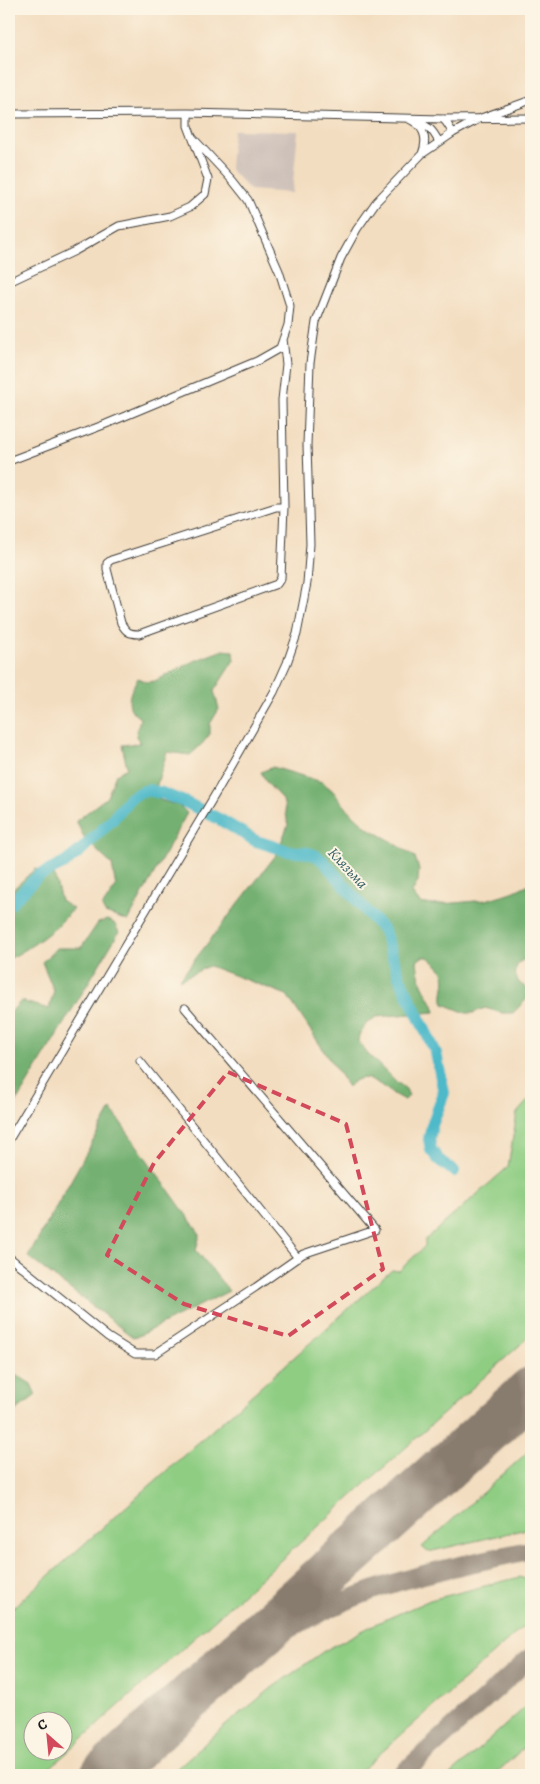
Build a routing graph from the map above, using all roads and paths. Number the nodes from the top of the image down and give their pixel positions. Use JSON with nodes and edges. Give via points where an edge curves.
{"nodes":[{"id":1,"x":531,"y":100,"type":"edge"},
{"id":2,"x":188,"y":113,"type":"junction"},
{"id":3,"x":9,"y":114,"type":"edge"},
{"id":4,"x":404,"y":117,"type":"junction"},
{"id":5,"x":481,"y":118,"type":"junction"},
{"id":6,"x":531,"y":118,"type":"edge"},
{"id":7,"x":443,"y":119,"type":"junction"},
{"id":8,"x":417,"y":123,"type":"junction"},
{"id":9,"x":453,"y":133,"type":"junction"},
{"id":10,"x":192,"y":138,"type":"junction"},
{"id":11,"x":439,"y":142,"type":"junction"},
{"id":12,"x":422,"y":154,"type":"junction"},
{"id":13,"x":9,"y":282,"type":"edge"},
{"id":14,"x":283,"y":339,"type":"junction"},
{"id":15,"x":9,"y":461,"type":"edge"},
{"id":16,"x":284,"y":507,"type":"junction"},
{"id":17,"x":186,"y":1008,"type":"dead end"},
{"id":18,"x":140,"y":1061,"type":"dead end"},
{"id":19,"x":9,"y":1140,"type":"edge"},
{"id":20,"x":9,"y":1257,"type":"edge"},
{"id":21,"x":298,"y":1258,"type":"junction"}],
"edges":[{"from":1,"to":5,"type":"street"},
{"from":2,"to":3,"type":"street"},
{"from":2,"to":4,"type":"street"},
{"from":2,"to":10,"type":"street"},
{"from":4,"to":7,"type":"street"},
{"from":4,"to":8,"type":"street"},
{"from":5,"to":6,"type":"street"},
{"from":5,"to":7,"type":"street"},
{"from":5,"to":9,"type":"street"},
{"from":7,"to":9,"type":"street"},
{"from":8,"to":11,"type":"street","via":[[432,130]]},
{"from":8,"to":12,"type":"street","via":[[425,138]]},
{"from":9,"to":11,"type":"street"},
{"from":10,"to":13,"type":"street","via":[[208,179],[205,194],[190,207],[170,216],[119,226]]},
{"from":10,"to":14,"type":"street","via":[[248,200],[279,271],[290,306]]},
{"from":11,"to":12,"type":"street"},
{"from":12,"to":19,"type":"street","via":[[376,202],[357,229],[341,258],[316,322],[310,363],[307,445],[310,544],[307,583],[297,634],[274,692]]},
{"from":14,"to":15,"type":"street","via":[[280,348],[257,361]]},
{"from":14,"to":16,"type":"street","via":[[286,364],[282,400]]},
{"from":16,"to":16,"type":"street","via":[[281,578],[277,584],[139,634],[125,631],[107,563]]},
{"from":17,"to":21,"type":"street","via":[[375,1230]]},
{"from":18,"to":21,"type":"street"},
{"from":20,"to":21,"type":"street","via":[[108,1338],[135,1354],[155,1354]]}]}
